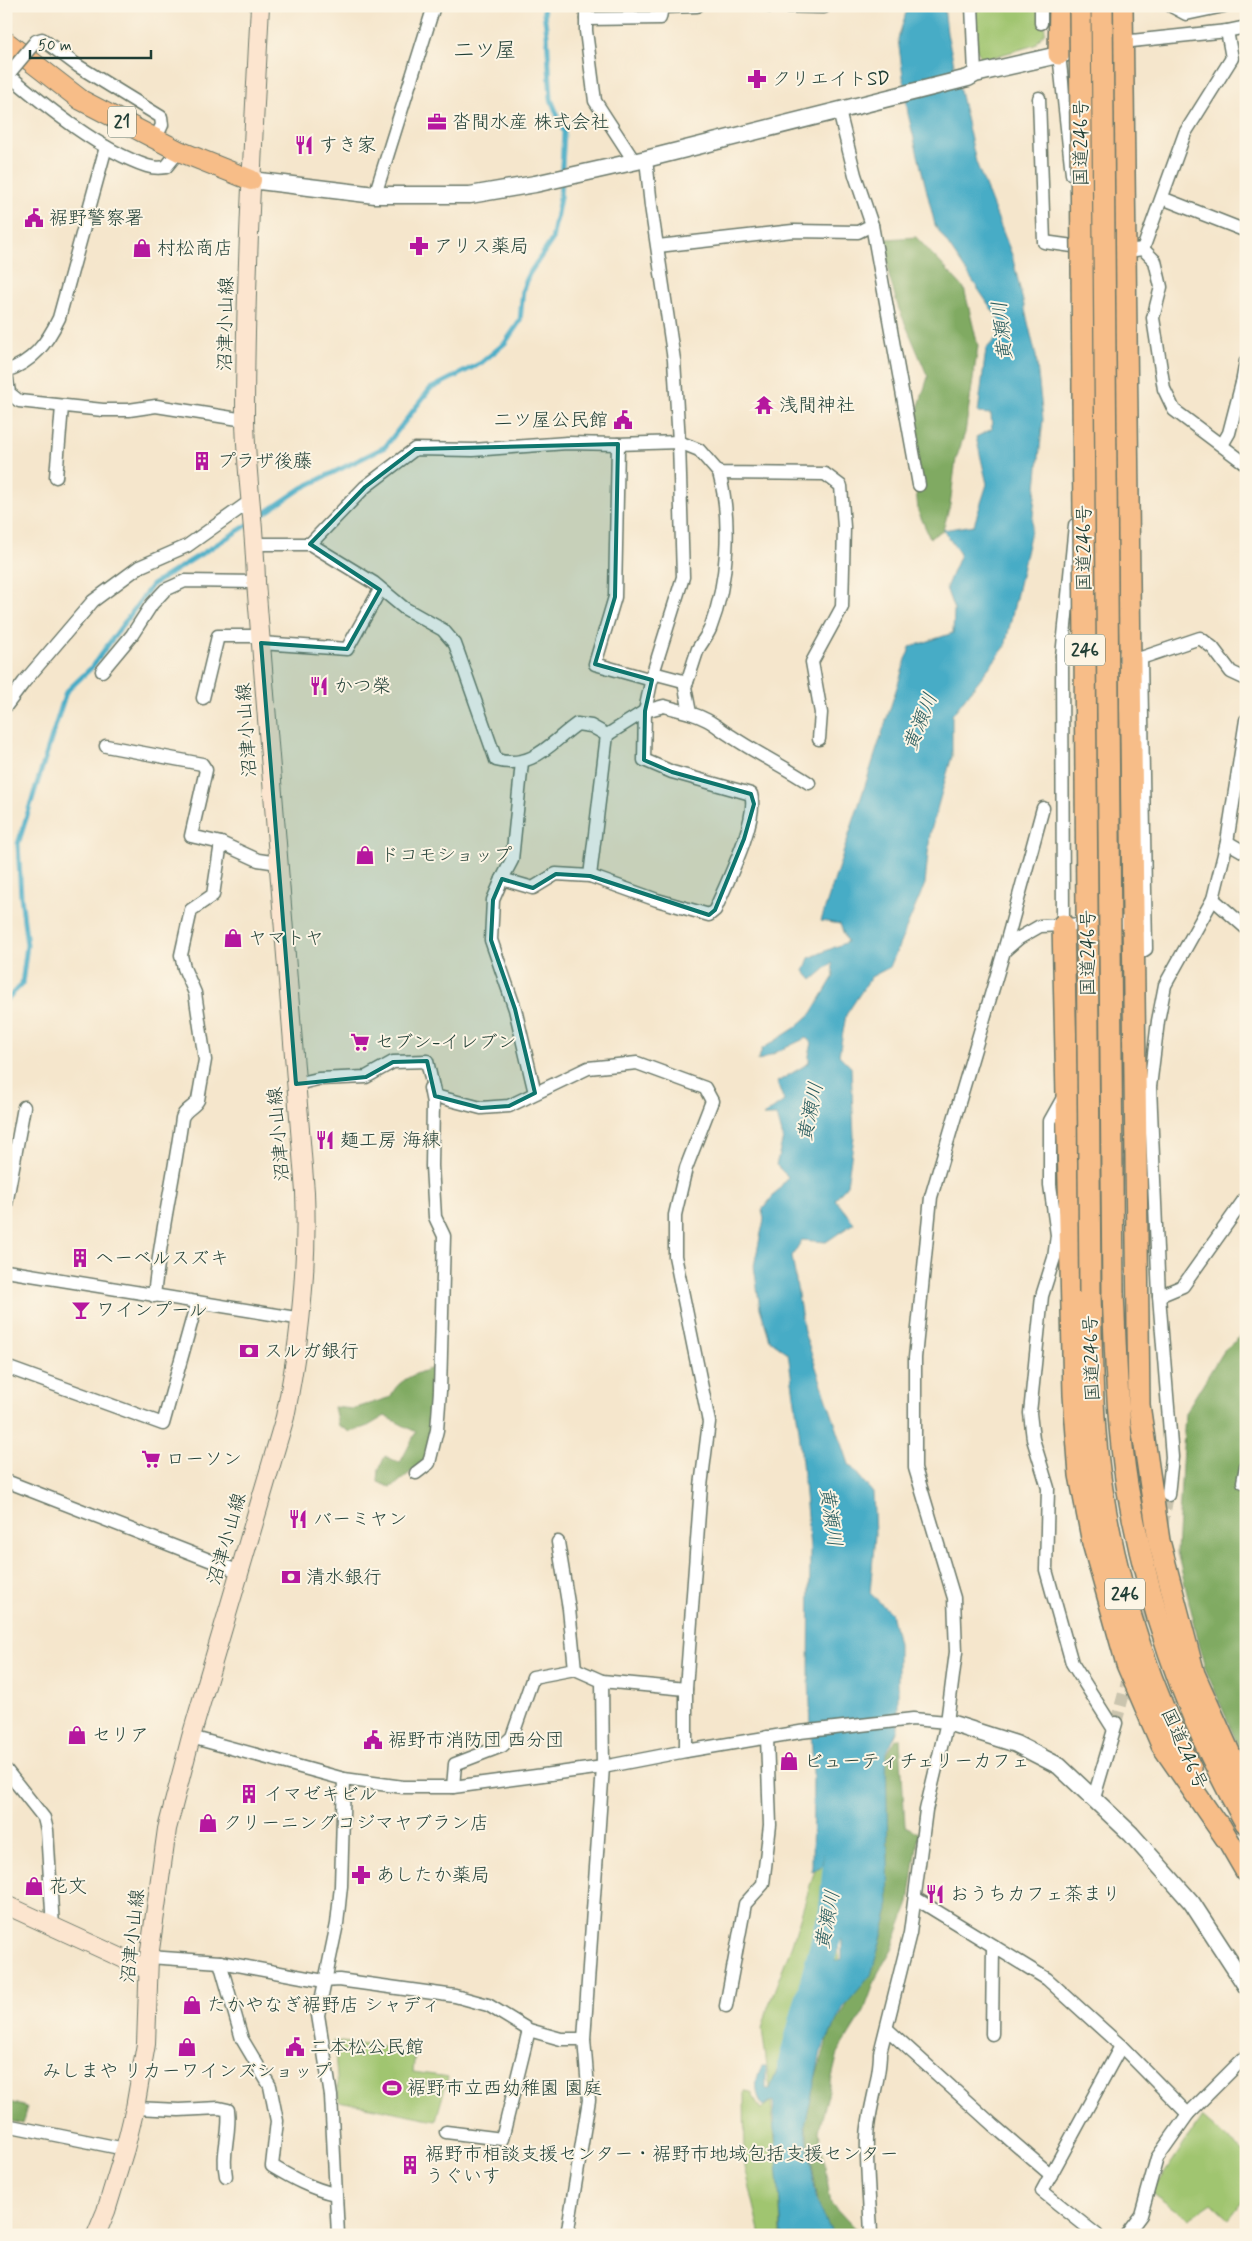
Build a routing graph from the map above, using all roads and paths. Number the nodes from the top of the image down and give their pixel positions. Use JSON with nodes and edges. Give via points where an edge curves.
{"nodes":[{"id":1,"x":260,"y":6,"type":"edge"},
{"id":2,"x":434,"y":6,"type":"edge"},
{"id":3,"x":697,"y":6,"type":"edge"},
{"id":4,"x":769,"y":6,"type":"edge"},
{"id":5,"x":972,"y":6,"type":"edge"},
{"id":6,"x":1041,"y":6,"type":"edge"},
{"id":7,"x":1060,"y":6,"type":"edge"},
{"id":8,"x":1080,"y":6,"type":"edge"},
{"id":9,"x":1102,"y":6,"type":"edge"},
{"id":10,"x":1122,"y":6,"type":"edge"},
{"id":11,"x":1171,"y":6,"type":"edge"},
{"id":12,"x":1224,"y":6,"type":"edge"},
{"id":13,"x":824,"y":7,"type":"edge"},
{"id":14,"x":586,"y":13,"type":"edge"},
{"id":15,"x":1041,"y":23,"type":"dead end"},
{"id":16,"x":1246,"y":27,"type":"edge"},
{"id":17,"x":1228,"y":31,"type":"junction"},
{"id":18,"x":6,"y":42,"type":"edge"},
{"id":19,"x":1122,"y":42,"type":"junction"},
{"id":20,"x":1059,"y":54,"type":"junction"},
{"id":21,"x":972,"y":76,"type":"junction"},
{"id":22,"x":1039,"y":98,"type":"dead end"},
{"id":23,"x":842,"y":110,"type":"junction"},
{"id":24,"x":155,"y":140,"type":"junction"},
{"id":25,"x":106,"y":147,"type":"junction"},
{"id":26,"x":179,"y":151,"type":"junction"},
{"id":27,"x":640,"y":160,"type":"junction"},
{"id":28,"x":251,"y":180,"type":"junction"},
{"id":29,"x":375,"y":195,"type":"junction"},
{"id":30,"x":1162,"y":198,"type":"junction"},
{"id":31,"x":872,"y":225,"type":"junction"},
{"id":32,"x":1246,"y":231,"type":"edge"},
{"id":33,"x":658,"y":246,"type":"junction"},
{"id":34,"x":1080,"y":248,"type":"junction"},
{"id":35,"x":1134,"y":251,"type":"junction"},
{"id":36,"x":1246,"y":361,"type":"edge"},
{"id":37,"x":6,"y":372,"type":"edge"},
{"id":38,"x":1244,"y":384,"type":"edge"},
{"id":39,"x":62,"y":407,"type":"junction"},
{"id":40,"x":246,"y":420,"type":"junction"},
{"id":41,"x":679,"y":442,"type":"junction"},
{"id":42,"x":618,"y":444,"type":"junction"},
{"id":43,"x":1222,"y":445,"type":"junction"},
{"id":44,"x":1246,"y":464,"type":"edge"},
{"id":45,"x":719,"y":473,"type":"junction"},
{"id":46,"x":56,"y":477,"type":"dead end"},
{"id":47,"x":919,"y":485,"type":"dead end"},
{"id":48,"x":250,"y":504,"type":"junction"},
{"id":49,"x":255,"y":542,"type":"junction"},
{"id":50,"x":310,"y":544,"type":"junction"},
{"id":51,"x":256,"y":582,"type":"junction"},
{"id":52,"x":380,"y":590,"type":"junction"},
{"id":53,"x":261,"y":639,"type":"junction"},
{"id":54,"x":1062,"y":656,"type":"junction"},
{"id":55,"x":1135,"y":658,"type":"junction"},
{"id":56,"x":102,"y":671,"type":"dead end"},
{"id":57,"x":653,"y":677,"type":"junction"},
{"id":58,"x":1246,"y":679,"type":"edge"},
{"id":59,"x":687,"y":682,"type":"junction"},
{"id":60,"x":203,"y":698,"type":"dead end"},
{"id":61,"x":6,"y":706,"type":"edge"},
{"id":62,"x":645,"y":711,"type":"junction"},
{"id":63,"x":690,"y":713,"type":"junction"},
{"id":64,"x":1246,"y":720,"type":"edge"},
{"id":65,"x":607,"y":735,"type":"junction"},
{"id":66,"x":819,"y":739,"type":"dead end"},
{"id":67,"x":106,"y":746,"type":"dead end"},
{"id":68,"x":522,"y":762,"type":"junction"},
{"id":69,"x":808,"y":783,"type":"dead end"},
{"id":70,"x":1043,"y":808,"type":"dead end"},
{"id":71,"x":1227,"y":842,"type":"junction"},
{"id":72,"x":221,"y":843,"type":"junction"},
{"id":73,"x":1246,"y":853,"type":"edge"},
{"id":74,"x":278,"y":863,"type":"junction"},
{"id":75,"x":590,"y":876,"type":"junction"},
{"id":76,"x":502,"y":879,"type":"junction"},
{"id":77,"x":1212,"y":899,"type":"junction"},
{"id":78,"x":1132,"y":922,"type":"junction"},
{"id":79,"x":1063,"y":925,"type":"junction"},
{"id":80,"x":1246,"y":928,"type":"edge"},
{"id":81,"x":1004,"y":952,"type":"junction"},
{"id":82,"x":1133,"y":956,"type":"junction"},
{"id":83,"x":424,"y":1061,"type":"junction"},
{"id":84,"x":296,"y":1084,"type":"junction"},
{"id":85,"x":1142,"y":1086,"type":"junction"},
{"id":86,"x":1067,"y":1091,"type":"junction"},
{"id":87,"x":535,"y":1093,"type":"junction"},
{"id":88,"x":24,"y":1107,"type":"dead end"},
{"id":89,"x":1246,"y":1197,"type":"edge"},
{"id":90,"x":6,"y":1204,"type":"edge"},
{"id":91,"x":6,"y":1271,"type":"edge"},
{"id":92,"x":154,"y":1296,"type":"junction"},
{"id":93,"x":1158,"y":1296,"type":"junction"},
{"id":94,"x":197,"y":1302,"type":"junction"},
{"id":95,"x":302,"y":1319,"type":"junction"},
{"id":96,"x":6,"y":1367,"type":"edge"},
{"id":97,"x":1246,"y":1466,"type":"edge"},
{"id":98,"x":416,"y":1473,"type":"dead end"},
{"id":99,"x":6,"y":1481,"type":"edge"},
{"id":100,"x":1243,"y":1482,"type":"dead end"},
{"id":101,"x":1168,"y":1495,"type":"tunnel mouth"},
{"id":102,"x":558,"y":1542,"type":"dead end"},
{"id":103,"x":240,"y":1572,"type":"junction"},
{"id":104,"x":575,"y":1669,"type":"junction"},
{"id":105,"x":602,"y":1681,"type":"junction"},
{"id":106,"x":686,"y":1689,"type":"junction"},
{"id":107,"x":947,"y":1722,"type":"junction"},
{"id":108,"x":191,"y":1737,"type":"junction"},
{"id":109,"x":767,"y":1737,"type":"junction"},
{"id":110,"x":686,"y":1751,"type":"junction"},
{"id":111,"x":603,"y":1767,"type":"junction"},
{"id":112,"x":6,"y":1770,"type":"edge"},
{"id":113,"x":344,"y":1779,"type":"junction"},
{"id":114,"x":453,"y":1787,"type":"junction"},
{"id":115,"x":1246,"y":1790,"type":"edge"},
{"id":116,"x":1094,"y":1797,"type":"junction"},
{"id":117,"x":1246,"y":1823,"type":"edge"},
{"id":118,"x":1226,"y":1838,"type":"junction"},
{"id":119,"x":1246,"y":1871,"type":"edge"},
{"id":120,"x":914,"y":1898,"type":"junction"},
{"id":121,"x":6,"y":1905,"type":"edge"},
{"id":122,"x":53,"y":1926,"type":"junction"},
{"id":123,"x":994,"y":1946,"type":"junction"},
{"id":124,"x":220,"y":1962,"type":"junction"},
{"id":125,"x":149,"y":1964,"type":"junction"},
{"id":126,"x":324,"y":1981,"type":"junction"},
{"id":127,"x":1246,"y":1986,"type":"edge"},
{"id":128,"x":726,"y":2006,"type":"dead end"},
{"id":129,"x":887,"y":2029,"type":"junction"},
{"id":130,"x":529,"y":2030,"type":"junction"},
{"id":131,"x":992,"y":2034,"type":"dead end"},
{"id":132,"x":584,"y":2039,"type":"junction"},
{"id":133,"x":1122,"y":2046,"type":"junction"},
{"id":134,"x":1246,"y":2056,"type":"edge"},
{"id":135,"x":135,"y":2108,"type":"junction"},
{"id":136,"x":1188,"y":2114,"type":"junction"},
{"id":137,"x":6,"y":2125,"type":"edge"},
{"id":138,"x":446,"y":2132,"type":"dead end"},
{"id":139,"x":125,"y":2149,"type":"junction"},
{"id":140,"x":1051,"y":2174,"type":"junction"},
{"id":141,"x":226,"y":2176,"type":"dead end"},
{"id":142,"x":335,"y":2194,"type":"junction"},
{"id":143,"x":96,"y":2235,"type":"edge"},
{"id":144,"x":338,"y":2235,"type":"edge"},
{"id":145,"x":567,"y":2235,"type":"edge"},
{"id":146,"x":871,"y":2235,"type":"edge"},
{"id":147,"x":1097,"y":2235,"type":"edge"},
{"id":148,"x":1126,"y":2235,"type":"edge"}],
"edges":[{"from":1,"to":28,"type":"main road","name":"沼津小山線"},
{"from":2,"to":29,"type":"street"},
{"from":3,"to":14,"type":"street","via":[[662,7],[660,18]]},
{"from":4,"to":13,"type":"street"},
{"from":5,"to":21,"type":"street"},
{"from":6,"to":15,"type":"street"},
{"from":7,"to":20,"type":"highway"},
{"from":8,"to":118,"type":"highway","name":"国道246号","number":"246","bridge":true,"via":[[1093,1409],[1101,1489],[1119,1574],[1146,1661],[1182,1751]]},
{"from":9,"to":117,"type":"highway","name":"国道246号","number":"246","bridge":true,"via":[[1113,1293],[1119,1406],[1127,1484],[1143,1568],[1168,1652],[1201,1737]]},
{"from":10,"to":19,"type":"highway"},
{"from":11,"to":12,"type":"street","via":[[1186,14]]},
{"from":14,"to":27,"type":"street","via":[[594,101]]},
{"from":16,"to":17,"type":"street"},
{"from":17,"to":19,"type":"street"},
{"from":17,"to":30,"type":"street","via":[[1232,58],[1185,133]]},
{"from":18,"to":24,"type":"main road","number":"21","via":[[81,100]]},
{"from":19,"to":20,"type":"street"},
{"from":19,"to":35,"type":"highway"},
{"from":20,"to":21,"type":"street"},
{"from":20,"to":34,"type":"street"},
{"from":21,"to":23,"type":"street"},
{"from":22,"to":34,"type":"street","via":[[1044,242]]},
{"from":23,"to":27,"type":"street"},
{"from":23,"to":31,"type":"street","via":[[855,175]]},
{"from":24,"to":25,"type":"street","bridge":true,"via":[[162,125],[161,117],[42,40],[36,41],[11,71],[11,77],[48,108]]},
{"from":24,"to":26,"type":"main road","number":"21"},
{"from":25,"to":26,"type":"street","via":[[148,167],[158,168],[166,167]]},
{"from":25,"to":37,"type":"street","via":[[59,318],[38,352],[22,366]]},
{"from":26,"to":28,"type":"main road","number":"21"},
{"from":27,"to":29,"type":"street","via":[[470,195]]},
{"from":27,"to":33,"type":"street"},
{"from":28,"to":29,"type":"street"},
{"from":28,"to":40,"type":"main road","name":"沼津小山線"},
{"from":30,"to":32,"type":"street"},
{"from":30,"to":35,"type":"street"},
{"from":31,"to":33,"type":"street","via":[[858,232],[793,230]]},
{"from":31,"to":47,"type":"street"},
{"from":33,"to":41,"type":"street","via":[[674,360]]},
{"from":34,"to":35,"type":"street"},
{"from":34,"to":54,"type":"street","via":[[1085,432]]},
{"from":35,"to":43,"type":"street","via":[[1155,261],[1161,287],[1153,318],[1164,390],[1174,410]]},
{"from":35,"to":55,"type":"highway"},
{"from":36,"to":38,"type":"street"},
{"from":37,"to":39,"type":"street","via":[[9,393],[19,401]]},
{"from":38,"to":43,"type":"street","via":[[1229,433]]},
{"from":39,"to":40,"type":"street","via":[[129,410],[156,406]]},
{"from":39,"to":46,"type":"street"},
{"from":40,"to":48,"type":"main road","name":"沼津小山線"},
{"from":41,"to":42,"type":"street"},
{"from":41,"to":45,"type":"street","via":[[700,450]]},
{"from":41,"to":57,"type":"street","via":[[683,577]]},
{"from":42,"to":50,"type":"street","via":[[415,449],[365,487]]},
{"from":42,"to":57,"type":"street","via":[[615,597],[596,664]]},
{"from":43,"to":44,"type":"street"},
{"from":45,"to":59,"type":"street","via":[[724,498],[724,579],[710,630]]},
{"from":45,"to":66,"type":"street","via":[[825,474],[840,486],[844,527],[842,607],[812,662],[821,713]]},
{"from":48,"to":49,"type":"main road","name":"沼津小山線"},
{"from":48,"to":61,"type":"street","via":[[187,546],[139,567],[92,601]]},
{"from":49,"to":50,"type":"street"},
{"from":49,"to":51,"type":"main road","name":"沼津小山線"},
{"from":50,"to":52,"type":"street","via":[[374,583]]},
{"from":51,"to":53,"type":"main road","name":"沼津小山線"},
{"from":51,"to":56,"type":"street","via":[[185,581],[166,590]]},
{"from":52,"to":53,"type":"street","via":[[347,649]]},
{"from":52,"to":68,"type":"street","via":[[449,637],[460,655],[496,760]]},
{"from":53,"to":60,"type":"street","via":[[218,636]]},
{"from":53,"to":74,"type":"main road","name":"沼津小山線"},
{"from":54,"to":55,"type":"street"},
{"from":54,"to":79,"type":"street"},
{"from":55,"to":58,"type":"street","via":[[1200,638],[1213,648],[1231,672]]},
{"from":55,"to":78,"type":"highway"},
{"from":55,"to":82,"type":"street","via":[[1146,949]]},
{"from":57,"to":59,"type":"street"},
{"from":57,"to":62,"type":"street"},
{"from":59,"to":63,"type":"street"},
{"from":62,"to":63,"type":"street","via":[[664,706]]},
{"from":62,"to":65,"type":"street"},
{"from":62,"to":75,"type":"street","via":[[644,760],[672,772],[751,794],[754,804],[744,839],[715,910],[709,915]]},
{"from":63,"to":69,"type":"street","via":[[708,719]]},
{"from":64,"to":71,"type":"street"},
{"from":65,"to":68,"type":"street","via":[[591,726],[577,724],[539,755]]},
{"from":65,"to":75,"type":"street"},
{"from":67,"to":72,"type":"street","via":[[202,764],[206,770],[191,836]]},
{"from":68,"to":76,"type":"street","via":[[512,860]]},
{"from":70,"to":81,"type":"street"},
{"from":71,"to":73,"type":"street"},
{"from":71,"to":77,"type":"street"},
{"from":72,"to":74,"type":"street","via":[[258,860]]},
{"from":72,"to":92,"type":"street","via":[[213,895],[192,910],[181,956],[195,992],[205,1060],[198,1100],[182,1118],[164,1232],[158,1249]]},
{"from":74,"to":84,"type":"main road","name":"沼津小山線"},
{"from":75,"to":76,"type":"street","via":[[556,874],[533,888]]},
{"from":76,"to":87,"type":"street","via":[[493,900],[490,940],[515,1009]]},
{"from":77,"to":80,"type":"street"},
{"from":77,"to":85,"type":"street","via":[[1165,985]]},
{"from":78,"to":79,"type":"street"},
{"from":78,"to":82,"type":"highway"},
{"from":79,"to":81,"type":"street","via":[[1040,926],[1019,938]]},
{"from":79,"to":86,"type":"highway"},
{"from":81,"to":107,"type":"street","via":[[931,1197],[915,1358],[915,1468],[954,1598],[956,1652]]},
{"from":82,"to":85,"type":"highway"},
{"from":83,"to":84,"type":"street","via":[[393,1062],[366,1077],[318,1079]]},
{"from":83,"to":87,"type":"street","via":[[427,1061],[435,1096],[481,1108],[509,1106]]},
{"from":83,"to":98,"type":"street","via":[[433,1102],[435,1217],[444,1236],[436,1430],[429,1463]]},
{"from":84,"to":95,"type":"main road","name":"沼津小山線","via":[[306,1225]]},
{"from":85,"to":93,"type":"street"},
{"from":85,"to":115,"type":"highway","via":[[1139,1405],[1159,1541],[1194,1674]]},
{"from":86,"to":116,"type":"street","via":[[1050,1121],[1050,1185],[1057,1235],[1054,1258],[1042,1296],[1030,1412],[1033,1439],[1048,1488],[1046,1570],[1072,1663],[1114,1725]]},
{"from":86,"to":118,"type":"highway","via":[[1074,1395],[1080,1475],[1093,1543],[1127,1664],[1162,1745]]},
{"from":87,"to":106,"type":"street","via":[[588,1068],[637,1063],[705,1088],[712,1101],[686,1168],[675,1215],[675,1256],[709,1422]]},
{"from":88,"to":90,"type":"street"},
{"from":89,"to":93,"type":"street","via":[[1183,1286]]},
{"from":91,"to":92,"type":"street"},
{"from":92,"to":94,"type":"street"},
{"from":93,"to":101,"type":"street","via":[[1172,1457]]},
{"from":94,"to":95,"type":"street"},
{"from":94,"to":96,"type":"street","via":[[163,1424]]},
{"from":95,"to":103,"type":"main road","name":"沼津小山線","via":[[285,1417]]},
{"from":97,"to":100,"type":"street"},
{"from":99,"to":103,"type":"street"},
{"from":102,"to":104,"type":"street"},
{"from":103,"to":108,"type":"main road","name":"沼津小山線"},
{"from":104,"to":105,"type":"street"},
{"from":104,"to":114,"type":"street","via":[[533,1678],[512,1737],[502,1746],[455,1764]]},
{"from":105,"to":106,"type":"street"},
{"from":105,"to":111,"type":"street"},
{"from":106,"to":110,"type":"street"},
{"from":107,"to":109,"type":"street","via":[[913,1719]]},
{"from":107,"to":116,"type":"street","via":[[1016,1744],[1059,1766]]},
{"from":107,"to":120,"type":"street","via":[[926,1810]]},
{"from":108,"to":113,"type":"street"},
{"from":108,"to":125,"type":"main road","name":"沼津小山線","via":[[167,1829]]},
{"from":109,"to":110,"type":"street"},
{"from":109,"to":128,"type":"street","via":[[770,1825],[763,1884],[745,1904]]},
{"from":110,"to":111,"type":"street"},
{"from":111,"to":114,"type":"street"},
{"from":111,"to":132,"type":"street"},
{"from":112,"to":122,"type":"street","via":[[44,1818]]},
{"from":113,"to":114,"type":"street","via":[[403,1787]]},
{"from":113,"to":126,"type":"street","via":[[341,1886],[337,1924]]},
{"from":116,"to":127,"type":"street","via":[[1158,1862],[1192,1903]]},
{"from":118,"to":119,"type":"highway","name":"国道246号","number":"246"},
{"from":120,"to":123,"type":"street"},
{"from":120,"to":129,"type":"street","via":[[910,1933]]},
{"from":121,"to":122,"type":"main road"},
{"from":122,"to":125,"type":"main road"},
{"from":123,"to":131,"type":"street"},
{"from":123,"to":133,"type":"street","via":[[1046,1979]]},
{"from":124,"to":125,"type":"street"},
{"from":124,"to":126,"type":"street"},
{"from":124,"to":142,"type":"street","via":[[242,2039],[270,2086],[276,2121],[272,2166],[293,2179]]},
{"from":125,"to":135,"type":"main road","name":"沼津小山線","via":[[146,2044]]},
{"from":126,"to":130,"type":"street","via":[[339,1980],[455,1996],[488,2005]]},
{"from":126,"to":142,"type":"street","via":[[318,2015],[331,2096]]},
{"from":129,"to":140,"type":"street"},
{"from":129,"to":146,"type":"street","via":[[867,2137]]},
{"from":130,"to":132,"type":"street","via":[[561,2039]]},
{"from":130,"to":138,"type":"street","via":[[502,2139]]},
{"from":132,"to":145,"type":"street","via":[[589,2100]]},
{"from":133,"to":136,"type":"street"},
{"from":133,"to":140,"type":"street"},
{"from":134,"to":136,"type":"street"},
{"from":135,"to":139,"type":"main road","name":"沼津小山線"},
{"from":135,"to":141,"type":"street","via":[[228,2110],[230,2125],[223,2163]]},
{"from":136,"to":148,"type":"street","via":[[1157,2158],[1141,2215]]},
{"from":137,"to":139,"type":"street"},
{"from":139,"to":143,"type":"main road","name":"沼津小山線"},
{"from":140,"to":147,"type":"street","via":[[1042,2191]]},
{"from":142,"to":144,"type":"street"}]}
